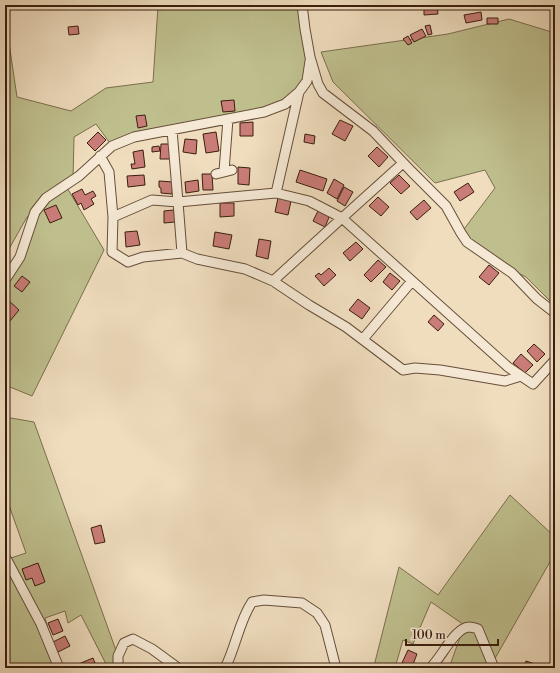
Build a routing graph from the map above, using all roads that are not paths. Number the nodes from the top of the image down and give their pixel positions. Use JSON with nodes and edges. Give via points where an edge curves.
{"nodes":[{"id":1,"x":302,"y":5,"type":"edge"},
{"id":2,"x":310,"y":57,"type":"junction"},
{"id":3,"x":299,"y":92,"type":"junction"},
{"id":4,"x":228,"y":119,"type":"junction"},
{"id":5,"x":172,"y":130,"type":"junction"},
{"id":6,"x":100,"y":156,"type":"junction"},
{"id":7,"x":404,"y":163,"type":"junction"},
{"id":8,"x":224,"y":172,"type":"dead end"},
{"id":9,"x":276,"y":193,"type":"junction"},
{"id":10,"x":178,"y":202,"type":"junction"},
{"id":11,"x":113,"y":216,"type":"junction"},
{"id":12,"x":342,"y":218,"type":"junction"},
{"id":13,"x":182,"y":253,"type":"junction"},
{"id":14,"x":5,"y":280,"type":"edge"},
{"id":15,"x":273,"y":281,"type":"junction"},
{"id":16,"x":412,"y":281,"type":"junction"},
{"id":17,"x":555,"y":313,"type":"edge"},
{"id":18,"x":363,"y":339,"type":"junction"},
{"id":19,"x":555,"y":360,"type":"edge"},
{"id":20,"x":521,"y":376,"type":"junction"},
{"id":21,"x":7,"y":560,"type":"dead end"},
{"id":22,"x":59,"y":668,"type":"edge"},
{"id":23,"x":118,"y":668,"type":"edge"},
{"id":24,"x":178,"y":668,"type":"edge"},
{"id":25,"x":225,"y":668,"type":"edge"},
{"id":26,"x":336,"y":668,"type":"edge"},
{"id":27,"x":430,"y":668,"type":"edge"},
{"id":28,"x":494,"y":668,"type":"edge"}],
"edges":[{"from":1,"to":2,"type":"street"},
{"from":2,"to":3,"type":"street","via":[[307,81]]},
{"from":2,"to":7,"type":"street","via":[[323,93],[373,130]]},
{"from":3,"to":4,"type":"street","via":[[285,104]]},
{"from":3,"to":9,"type":"street"},
{"from":4,"to":5,"type":"street"},
{"from":4,"to":8,"type":"street"},
{"from":5,"to":6,"type":"street","via":[[134,137],[112,146]]},
{"from":5,"to":10,"type":"street"},
{"from":6,"to":11,"type":"street","via":[[109,172]]},
{"from":6,"to":14,"type":"street","via":[[79,176],[46,198],[35,212],[20,257]]},
{"from":7,"to":12,"type":"street"},
{"from":7,"to":17,"type":"street","via":[[446,206],[467,242],[512,273],[537,299]]},
{"from":9,"to":10,"type":"street"},
{"from":9,"to":12,"type":"street","via":[[310,201]]},
{"from":10,"to":11,"type":"street","via":[[152,200]]},
{"from":10,"to":13,"type":"street"},
{"from":11,"to":13,"type":"street","via":[[112,252],[128,262],[143,257]]},
{"from":12,"to":15,"type":"street"},
{"from":12,"to":16,"type":"street"},
{"from":13,"to":15,"type":"street","via":[[197,260],[245,269]]},
{"from":15,"to":18,"type":"street"},
{"from":16,"to":18,"type":"street"},
{"from":16,"to":20,"type":"street"},
{"from":18,"to":20,"type":"street","via":[[403,370],[440,370],[505,381]]},
{"from":19,"to":20,"type":"street","via":[[533,384]]},
{"from":21,"to":22,"type":"street","via":[[41,624]]},
{"from":23,"to":24,"type":"street","via":[[118,656],[124,643],[134,639]]},
{"from":25,"to":26,"type":"street","via":[[232,656],[246,610],[252,602],[264,600],[302,604],[317,612],[325,625]]},
{"from":27,"to":28,"type":"street","via":[[457,633],[467,627],[478,628]]}]}
